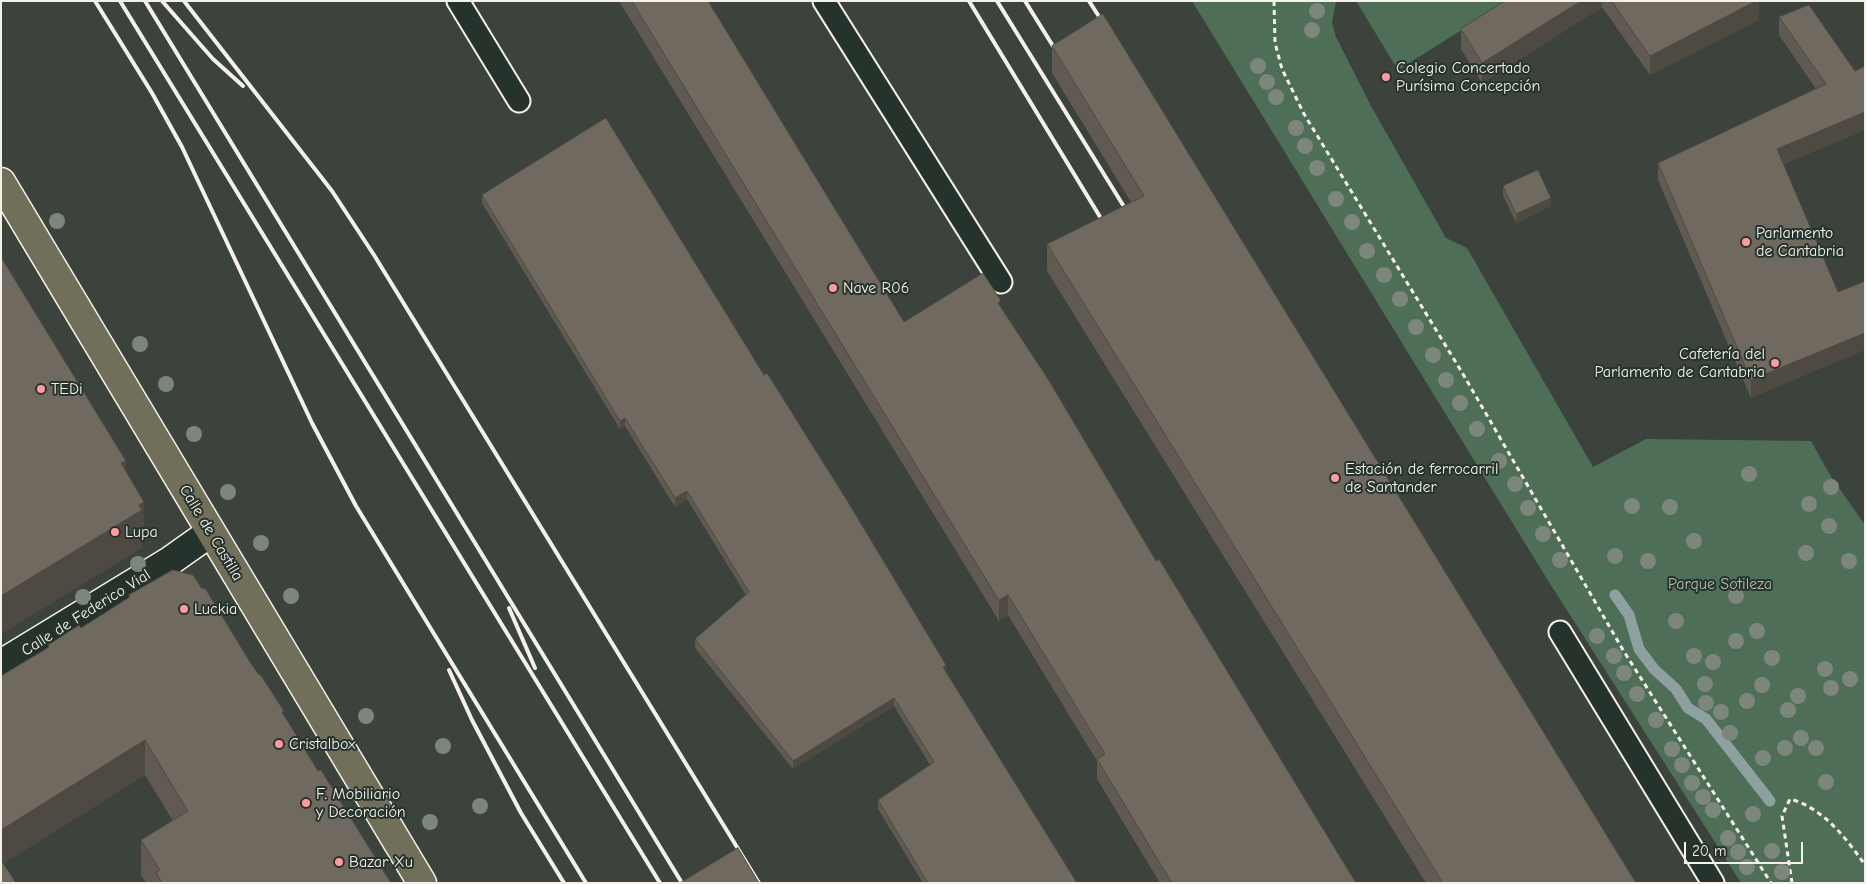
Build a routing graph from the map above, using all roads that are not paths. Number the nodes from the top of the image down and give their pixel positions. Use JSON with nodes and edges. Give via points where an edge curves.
{"nodes":[{"id":1,"x":458,"y":1,"type":"edge"},
{"id":2,"x":824,"y":1,"type":"edge"},
{"id":3,"x":519,"y":101,"type":"dead end"},
{"id":4,"x":1,"y":182,"type":"edge"},
{"id":5,"x":1000,"y":282,"type":"dead end"},
{"id":6,"x":211,"y":532,"type":"junction"},
{"id":7,"x":1560,"y":632,"type":"dead end"},
{"id":8,"x":1,"y":664,"type":"edge"},
{"id":9,"x":422,"y":883,"type":"edge"},
{"id":10,"x":1713,"y":883,"type":"edge"}],
"edges":[{"from":1,"to":3,"type":"lane"},
{"from":2,"to":5,"type":"lane"},
{"from":4,"to":6,"type":"main road","name":"Calle de Castilla"},
{"from":6,"to":8,"type":"street","name":"Calle de Federico Vial","via":[[170,561]]},
{"from":6,"to":9,"type":"main road","name":"Calle de Castilla"},
{"from":7,"to":10,"type":"lane"}]}
